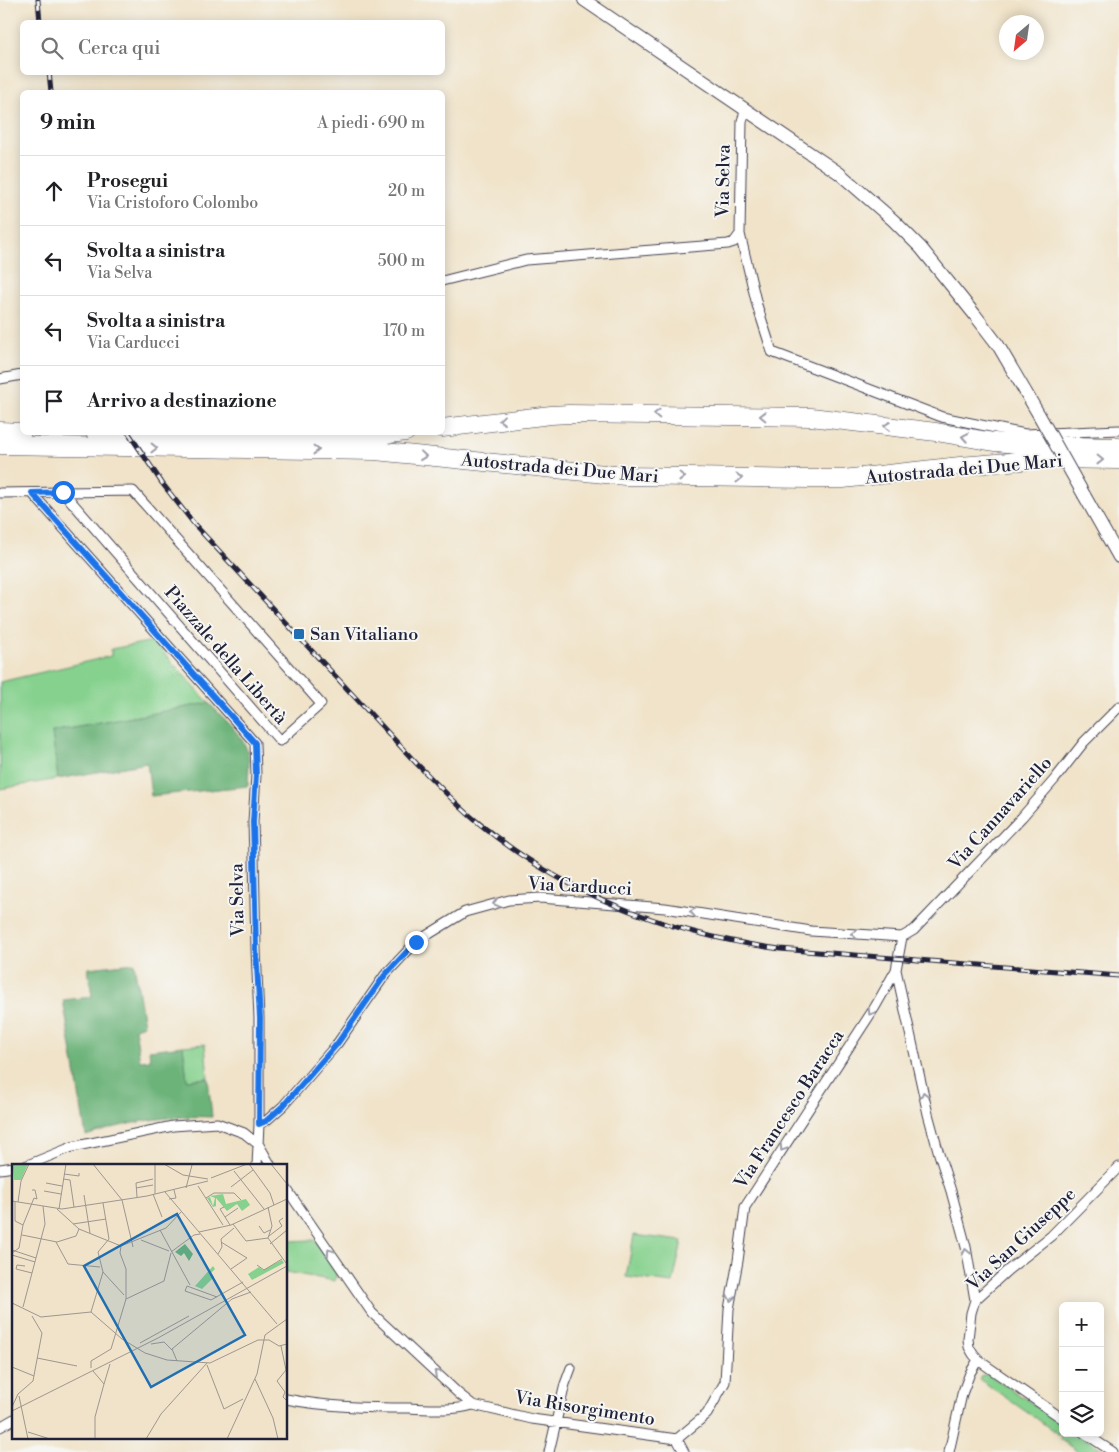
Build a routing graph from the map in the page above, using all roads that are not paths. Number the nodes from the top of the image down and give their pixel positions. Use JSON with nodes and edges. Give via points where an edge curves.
{"nodes":[{"id":1,"x":584,"y":0,"type":"edge"},
{"id":2,"x":746,"y":109,"type":"junction"},
{"id":3,"x":740,"y":234,"type":"junction"},
{"id":4,"x":445,"y":280,"type":"edge"},
{"id":5,"x":20,"y":375,"type":"edge"},
{"id":6,"x":0,"y":379,"type":"edge"},
{"id":7,"x":445,"y":428,"type":"edge"},
{"id":8,"x":1119,"y":430,"type":"edge"},
{"id":9,"x":0,"y":431,"type":"edge"},
{"id":10,"x":20,"y":432,"type":"edge"},
{"id":11,"x":304,"y":435,"type":"edge"},
{"id":12,"x":382,"y":435,"type":"edge"},
{"id":13,"x":0,"y":445,"type":"edge"},
{"id":14,"x":1119,"y":447,"type":"edge"},
{"id":15,"x":1119,"y":460,"type":"edge"},
{"id":16,"x":63,"y":492,"type":"junction"},
{"id":17,"x":0,"y":493,"type":"edge"},
{"id":18,"x":32,"y":493,"type":"junction"},
{"id":19,"x":1119,"y":557,"type":"edge"},
{"id":20,"x":1119,"y":707,"type":"edge"},
{"id":21,"x":902,"y":937,"type":"junction"},
{"id":22,"x":896,"y":970,"type":"junction"},
{"id":23,"x":259,"y":1124,"type":"junction"},
{"id":24,"x":259,"y":1144,"type":"junction"},
{"id":25,"x":30,"y":1164,"type":"edge"},
{"id":26,"x":257,"y":1164,"type":"edge"},
{"id":27,"x":270,"y":1164,"type":"edge"},
{"id":28,"x":1119,"y":1167,"type":"edge"},
{"id":29,"x":288,"y":1191,"type":"edge"},
{"id":30,"x":975,"y":1300,"type":"junction"},
{"id":31,"x":978,"y":1360,"type":"junction"},
{"id":32,"x":571,"y":1368,"type":"dead end"},
{"id":33,"x":288,"y":1399,"type":"edge"},
{"id":34,"x":473,"y":1405,"type":"junction"},
{"id":35,"x":1059,"y":1416,"type":"edge"},
{"id":36,"x":12,"y":1420,"type":"edge"},
{"id":37,"x":558,"y":1422,"type":"junction"},
{"id":38,"x":0,"y":1427,"type":"edge"},
{"id":39,"x":1090,"y":1437,"type":"edge"},
{"id":40,"x":677,"y":1439,"type":"junction"},
{"id":41,"x":549,"y":1452,"type":"edge"},
{"id":42,"x":684,"y":1452,"type":"edge"},
{"id":43,"x":948,"y":1452,"type":"edge"},
{"id":44,"x":1113,"y":1452,"type":"edge"}],
"edges":[{"from":1,"to":2,"type":"street"},
{"from":2,"to":3,"type":"street","name":"Via Selva","via":[[742,121]]},
{"from":2,"to":19,"type":"street","bridge":true,"via":[[839,173],[893,220],[952,284],[998,345]]},
{"from":3,"to":4,"type":"street","name":"Via Selva","via":[[728,244],[526,260]]},
{"from":3,"to":8,"type":"street","via":[[772,352],[942,417],[1025,434]]},
{"from":5,"to":6,"type":"street"},
{"from":14,"to":7,"type":"highway","name":"Autostrada dei Due Mari","one_way":true,"via":[[994,442],[811,417],[569,414]]},
{"from":9,"to":10,"type":"highway"},
{"from":11,"to":12,"type":"highway"},
{"from":13,"to":15,"type":"highway","name":"Autostrada dei Due Mari","one_way":true,"via":[[375,451],[625,476],[721,478],[843,479],[1046,459]]},
{"from":16,"to":16,"type":"street","name":"Piazzale della Libertà","via":[[133,491],[321,704],[280,741]]},
{"from":16,"to":18,"type":"street"},
{"from":17,"to":18,"type":"street"},
{"from":18,"to":23,"type":"street","name":"Via Selva","via":[[255,743],[253,840],[260,1018]]},
{"from":20,"to":21,"type":"street","name":"Via Cannavariello","via":[[1084,742],[1039,798],[980,861],[914,930]]},
{"from":21,"to":22,"type":"street","name":"Via Francesco Baracca"},
{"from":21,"to":23,"type":"street","name":"Via Carducci","one_way":true,"via":[[811,931],[664,908],[540,898],[509,900],[465,912],[416,942],[385,975],[337,1044],[283,1106]]},
{"from":30,"to":22,"type":"street","one_way":true,"via":[[966,1247],[928,1114]]},
{"from":22,"to":40,"type":"street","name":"Via Francesco Baracca","one_way":true,"via":[[745,1207],[729,1309],[725,1382],[707,1414]]},
{"from":23,"to":24,"type":"street","name":"Via Selva"},
{"from":24,"to":25,"type":"street","via":[[244,1133],[218,1123],[173,1126],[72,1147]]},
{"from":24,"to":26,"type":"street","name":"Via Selva"},
{"from":24,"to":27,"type":"street"},
{"from":28,"to":30,"type":"street","name":"Via San Giuseppe","via":[[1050,1236]]},
{"from":34,"to":29,"type":"street","one_way":true,"via":[[372,1313]]},
{"from":30,"to":31,"type":"street","name":"Via San Giuseppe","via":[[968,1339],[969,1347]]},
{"from":31,"to":35,"type":"street"},
{"from":31,"to":43,"type":"street","via":[[962,1394]]},
{"from":32,"to":37,"type":"street"},
{"from":33,"to":34,"type":"street","via":[[359,1408],[457,1409]]},
{"from":34,"to":37,"type":"street","name":"Via Risorgimento"},
{"from":36,"to":38,"type":"street"},
{"from":37,"to":40,"type":"street","name":"Via Risorgimento"},
{"from":37,"to":41,"type":"street"},
{"from":39,"to":44,"type":"street"},
{"from":40,"to":42,"type":"street","name":"Via Risorgimento"}]}
